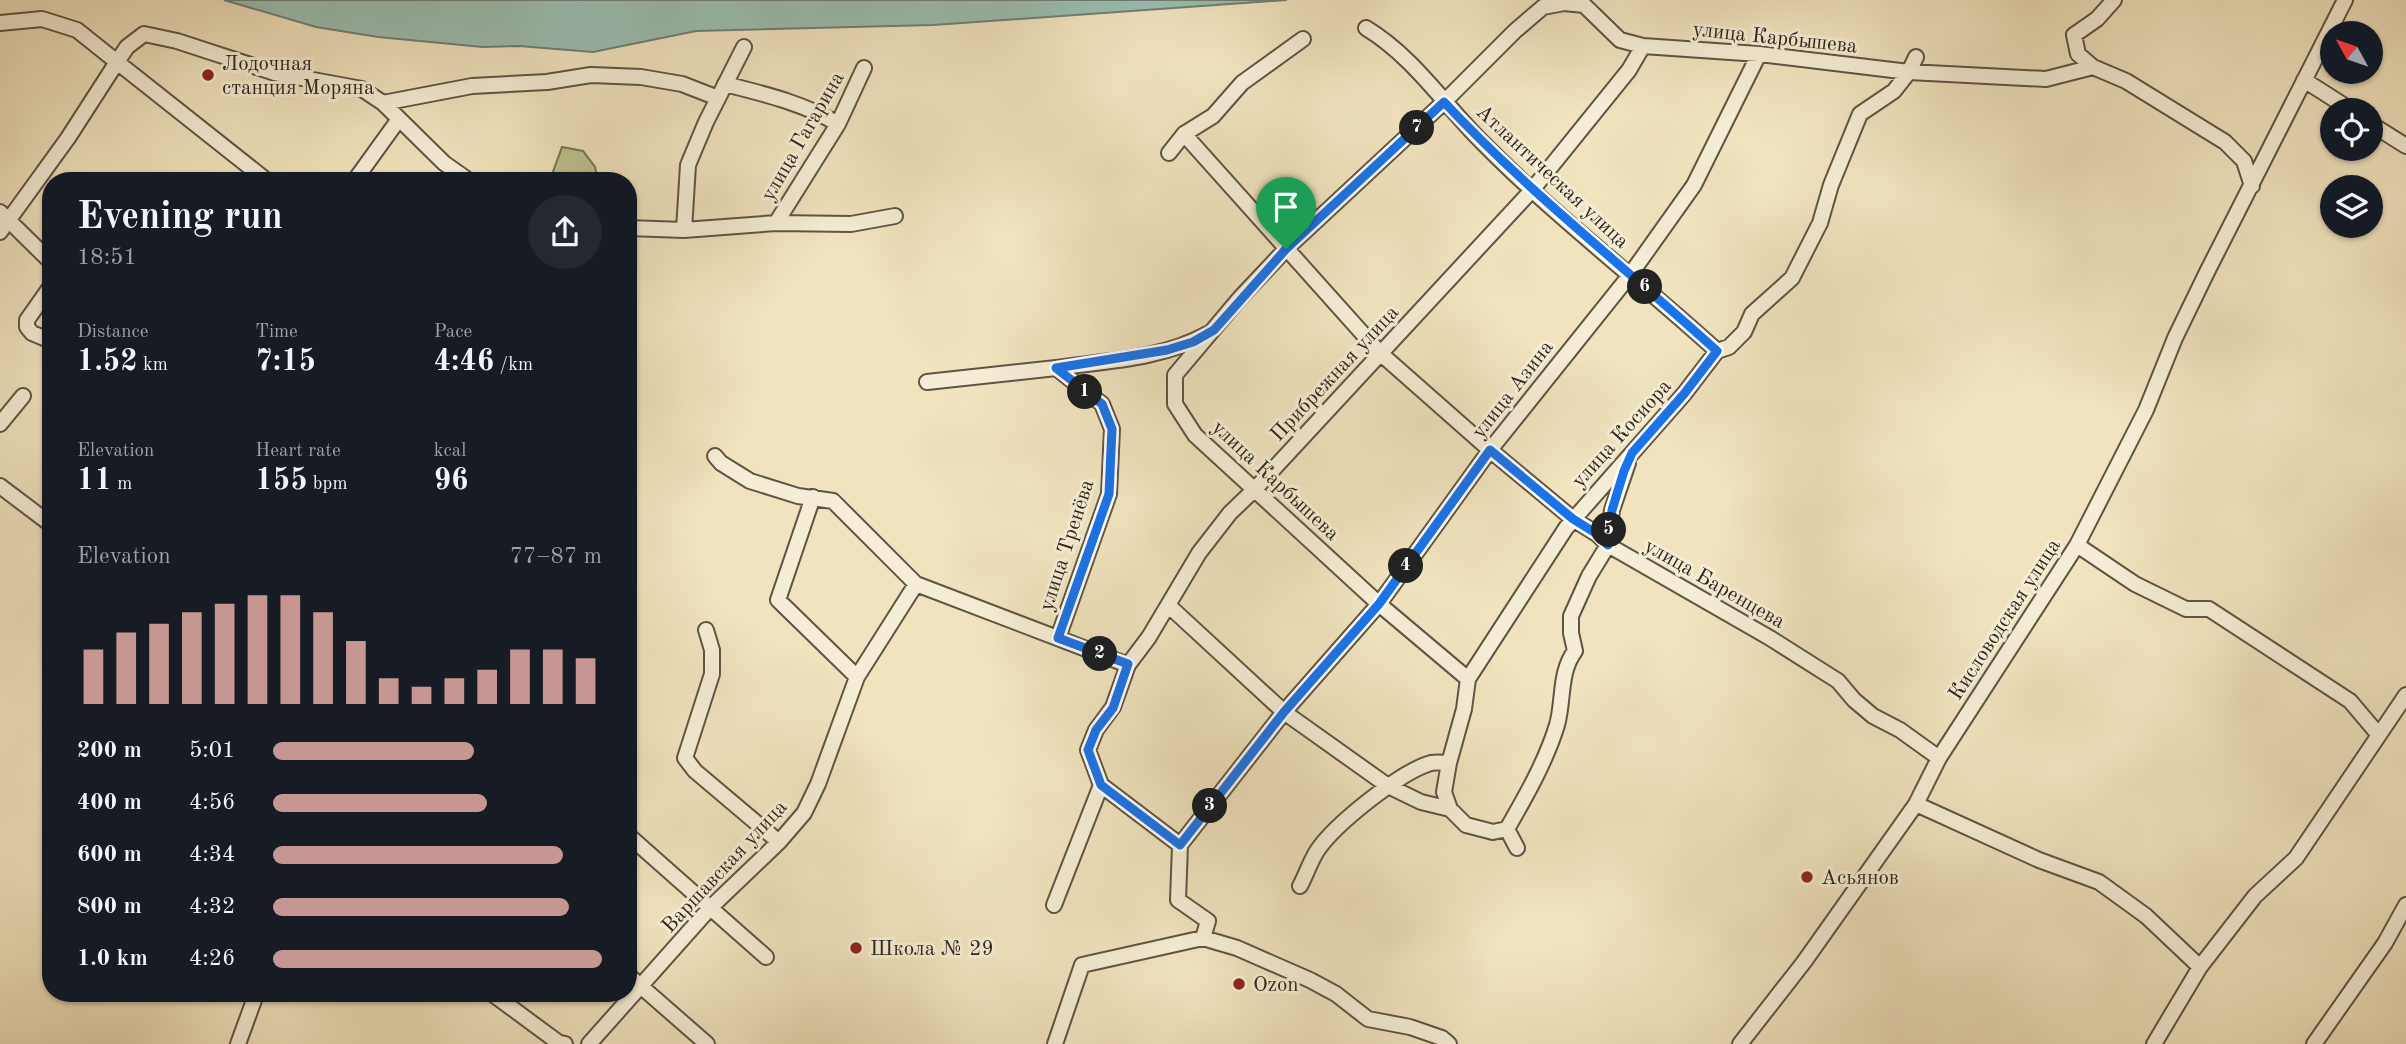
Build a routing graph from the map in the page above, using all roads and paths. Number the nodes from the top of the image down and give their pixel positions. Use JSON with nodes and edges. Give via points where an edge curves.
{"nodes":[{"id":1,"x":2114,"y":0,"type":"edge"},
{"id":2,"x":2345,"y":0,"type":"edge"},
{"id":3,"x":0,"y":23,"type":"edge"},
{"id":4,"x":1366,"y":28,"type":"dead end"},
{"id":5,"x":1303,"y":39,"type":"dead end"},
{"id":6,"x":744,"y":47,"type":"dead end"},
{"id":7,"x":1643,"y":47,"type":"junction"},
{"id":8,"x":1759,"y":54,"type":"junction"},
{"id":9,"x":1916,"y":57,"type":"dead end"},
{"id":10,"x":117,"y":62,"type":"junction"},
{"id":11,"x":2093,"y":67,"type":"junction"},
{"id":12,"x":864,"y":68,"type":"dead end"},
{"id":13,"x":1909,"y":72,"type":"junction"},
{"id":14,"x":2304,"y":80,"type":"junction"},
{"id":15,"x":725,"y":84,"type":"junction"},
{"id":16,"x":718,"y":98,"type":"junction"},
{"id":17,"x":2332,"y":98,"type":"edge"},
{"id":18,"x":1444,"y":102,"type":"junction"},
{"id":19,"x":383,"y":103,"type":"junction"},
{"id":20,"x":399,"y":119,"type":"junction"},
{"id":21,"x":838,"y":124,"type":"junction"},
{"id":22,"x":2383,"y":132,"type":"edge"},
{"id":23,"x":1184,"y":134,"type":"junction"},
{"id":24,"x":2406,"y":146,"type":"edge"},
{"id":25,"x":1169,"y":153,"type":"dead end"},
{"id":26,"x":256,"y":172,"type":"edge"},
{"id":27,"x":361,"y":172,"type":"edge"},
{"id":28,"x":457,"y":172,"type":"edge"},
{"id":29,"x":2252,"y":186,"type":"junction"},
{"id":30,"x":1532,"y":190,"type":"junction"},
{"id":31,"x":4,"y":215,"type":"edge"},
{"id":32,"x":895,"y":216,"type":"dead end"},
{"id":33,"x":776,"y":223,"type":"junction"},
{"id":34,"x":637,"y":228,"type":"edge"},
{"id":35,"x":684,"y":230,"type":"junction"},
{"id":36,"x":0,"y":232,"type":"edge"},
{"id":37,"x":1286,"y":249,"type":"junction"},
{"id":38,"x":42,"y":253,"type":"edge"},
{"id":39,"x":1630,"y":275,"type":"junction"},
{"id":40,"x":42,"y":299,"type":"edge"},
{"id":41,"x":1214,"y":330,"type":"junction"},
{"id":42,"x":42,"y":337,"type":"edge"},
{"id":43,"x":1717,"y":351,"type":"junction"},
{"id":44,"x":1380,"y":353,"type":"junction"},
{"id":45,"x":1056,"y":368,"type":"junction"},
{"id":46,"x":927,"y":382,"type":"dead end"},
{"id":47,"x":23,"y":396,"type":"dead end"},
{"id":48,"x":0,"y":424,"type":"edge"},
{"id":49,"x":1490,"y":450,"type":"junction"},
{"id":50,"x":1632,"y":453,"type":"junction"},
{"id":51,"x":715,"y":456,"type":"dead end"},
{"id":52,"x":0,"y":486,"type":"edge"},
{"id":53,"x":1255,"y":489,"type":"junction"},
{"id":54,"x":813,"y":497,"type":"junction"},
{"id":55,"x":42,"y":518,"type":"edge"},
{"id":56,"x":1573,"y":519,"type":"junction"},
{"id":57,"x":1608,"y":545,"type":"junction"},
{"id":58,"x":2077,"y":545,"type":"junction"},
{"id":59,"x":916,"y":584,"type":"junction"},
{"id":60,"x":1379,"y":604,"type":"junction"},
{"id":61,"x":1168,"y":605,"type":"junction"},
{"id":62,"x":706,"y":630,"type":"dead end"},
{"id":63,"x":1058,"y":638,"type":"junction"},
{"id":64,"x":1128,"y":664,"type":"junction"},
{"id":65,"x":858,"y":677,"type":"junction"},
{"id":66,"x":1468,"y":679,"type":"junction"},
{"id":67,"x":2406,"y":695,"type":"edge"},
{"id":68,"x":1284,"y":712,"type":"junction"},
{"id":69,"x":2378,"y":734,"type":"junction"},
{"id":70,"x":1939,"y":758,"type":"junction"},
{"id":71,"x":1449,"y":763,"type":"junction"},
{"id":72,"x":1101,"y":785,"type":"junction"},
{"id":73,"x":1388,"y":786,"type":"junction"},
{"id":74,"x":1916,"y":804,"type":"junction"},
{"id":75,"x":1450,"y":809,"type":"junction"},
{"id":76,"x":1507,"y":829,"type":"junction"},
{"id":77,"x":779,"y":842,"type":"junction"},
{"id":78,"x":637,"y":843,"type":"edge"},
{"id":79,"x":1180,"y":845,"type":"junction"},
{"id":80,"x":1517,"y":848,"type":"dead end"},
{"id":81,"x":1300,"y":886,"type":"dead end"},
{"id":82,"x":1054,"y":905,"type":"dead end"},
{"id":83,"x":2406,"y":905,"type":"edge"},
{"id":84,"x":710,"y":908,"type":"junction"},
{"id":85,"x":1203,"y":937,"type":"junction"},
{"id":86,"x":766,"y":957,"type":"dead end"},
{"id":87,"x":2200,"y":967,"type":"junction"},
{"id":88,"x":637,"y":983,"type":"edge"},
{"id":89,"x":642,"y":987,"type":"junction"},
{"id":90,"x":637,"y":992,"type":"edge"},
{"id":91,"x":253,"y":1002,"type":"edge"},
{"id":92,"x":504,"y":1002,"type":"edge"},
{"id":93,"x":628,"y":1002,"type":"edge"},
{"id":94,"x":238,"y":1044,"type":"edge"},
{"id":95,"x":565,"y":1044,"type":"edge"},
{"id":96,"x":589,"y":1044,"type":"edge"},
{"id":97,"x":708,"y":1044,"type":"edge"},
{"id":98,"x":1055,"y":1044,"type":"edge"},
{"id":99,"x":1449,"y":1044,"type":"edge"},
{"id":100,"x":1740,"y":1044,"type":"edge"},
{"id":101,"x":2154,"y":1044,"type":"edge"},
{"id":102,"x":2314,"y":1044,"type":"edge"}],
"edges":[{"from":1,"to":11,"type":"street","via":[[2074,35],[2078,54]]},
{"from":2,"to":14,"type":"street","name":"Кисловодская улица"},
{"from":3,"to":10,"type":"street","via":[[42,19],[77,30]]},
{"from":4,"to":18,"type":"street","name":"Атлантическая улица","via":[[1384,39]]},
{"from":5,"to":23,"type":"street","via":[[1242,83],[1213,116]]},
{"from":6,"to":15,"type":"street"},
{"from":7,"to":8,"type":"street","name":"улица Карбышева"},
{"from":7,"to":18,"type":"street","name":"улица Карбышева","via":[[1620,40],[1584,5],[1544,8]]},
{"from":7,"to":30,"type":"street","name":"Прибрежная улица"},
{"from":8,"to":13,"type":"street","name":"улица Карбышева"},
{"from":8,"to":39,"type":"street","name":"улица Азина","via":[[1694,185]]},
{"from":9,"to":13,"type":"street","name":"улица Косиора"},
{"from":10,"to":19,"type":"street","via":[[144,34],[275,73],[362,89]]},
{"from":10,"to":26,"type":"street"},
{"from":10,"to":31,"type":"street","via":[[68,138]]},
{"from":11,"to":13,"type":"street","name":"улица Карбышева","via":[[2046,79]]},
{"from":11,"to":29,"type":"street","via":[[2126,81],[2225,142],[2244,161]]},
{"from":12,"to":21,"type":"street","name":"улица Гагарина"},
{"from":13,"to":43,"type":"street","name":"улица Косиора","via":[[1894,91],[1860,114],[1830,184],[1820,223],[1792,278],[1752,314],[1729,348]]},
{"from":14,"to":17,"type":"street"},
{"from":14,"to":29,"type":"street","name":"Кисловодская улица"},
{"from":15,"to":16,"type":"street"},
{"from":15,"to":21,"type":"street","via":[[791,102]]},
{"from":16,"to":19,"type":"street","via":[[682,84],[592,75],[472,86]]},
{"from":16,"to":35,"type":"street","via":[[688,165]]},
{"from":18,"to":30,"type":"street","name":"Атлантическая улица"},
{"from":18,"to":37,"type":"street","name":"улица Карбышева"},
{"from":19,"to":20,"type":"street"},
{"from":20,"to":27,"type":"street"},
{"from":20,"to":28,"type":"street"},
{"from":21,"to":33,"type":"street","name":"улица Гагарина"},
{"from":22,"to":24,"type":"street"},
{"from":23,"to":25,"type":"street"},
{"from":23,"to":37,"type":"street","name":"улица Баренцева"},
{"from":29,"to":58,"type":"street","name":"Кисловодская улица"},
{"from":30,"to":39,"type":"street","name":"Атлантическая улица"},
{"from":30,"to":44,"type":"street","name":"Прибрежная улица"},
{"from":31,"to":36,"type":"street"},
{"from":31,"to":38,"type":"street"},
{"from":32,"to":33,"type":"street","via":[[852,224]]},
{"from":33,"to":35,"type":"street"},
{"from":34,"to":35,"type":"street"},
{"from":37,"to":41,"type":"street","name":"улица Карбышева"},
{"from":37,"to":44,"type":"street","name":"улица Баренцева"},
{"from":39,"to":43,"type":"street","name":"Атлантическая улица"},
{"from":39,"to":49,"type":"street","name":"улица Азина"},
{"from":40,"to":42,"type":"street","via":[[27,320],[32,333]]},
{"from":41,"to":45,"type":"street","via":[[1167,350]]},
{"from":41,"to":53,"type":"street","name":"улица Карбышева","via":[[1175,375],[1175,404],[1195,435]]},
{"from":43,"to":50,"type":"street","name":"улица Косиора"},
{"from":44,"to":49,"type":"street","name":"улица Баренцева"},
{"from":44,"to":53,"type":"street","name":"Прибрежная улица"},
{"from":45,"to":46,"type":"street"},
{"from":45,"to":63,"type":"street","name":"улица Тренёва","via":[[1102,404],[1112,429],[1109,494]]},
{"from":47,"to":48,"type":"street"},
{"from":49,"to":56,"type":"street","name":"улица Баренцева"},
{"from":49,"to":60,"type":"street","name":"улица Азина"},
{"from":50,"to":56,"type":"street","name":"улица Косиора"},
{"from":50,"to":57,"type":"street","via":[[1612,510]]},
{"from":51,"to":54,"type":"street","via":[[750,481]]},
{"from":52,"to":55,"type":"street"},
{"from":53,"to":60,"type":"street","name":"улица Карбышева"},
{"from":53,"to":61,"type":"street","name":"Прибрежная улица","via":[[1199,553]]},
{"from":54,"to":59,"type":"street","via":[[832,501]]},
{"from":54,"to":65,"type":"street","via":[[778,600]]},
{"from":56,"to":57,"type":"street","name":"улица Баренцева"},
{"from":56,"to":66,"type":"street","name":"улица Косиора"},
{"from":57,"to":70,"type":"street","name":"улица Баренцева","via":[[1838,681],[1873,716]]},
{"from":57,"to":76,"type":"street","via":[[1571,616],[1575,651],[1564,670],[1556,727],[1529,792]]},
{"from":58,"to":69,"type":"street","via":[[2186,610],[2209,609],[2350,701]]},
{"from":58,"to":70,"type":"street","name":"Кисловодская улица"},
{"from":59,"to":63,"type":"street"},
{"from":59,"to":65,"type":"street","name":"Варшавская улица"},
{"from":60,"to":66,"type":"street","name":"улица Карбышева"},
{"from":60,"to":68,"type":"street","name":"улица Азина"},
{"from":61,"to":64,"type":"street","name":"Прибрежная улица"},
{"from":61,"to":68,"type":"street"},
{"from":62,"to":77,"type":"street","via":[[712,674],[685,758]]},
{"from":63,"to":64,"type":"street"},
{"from":64,"to":72,"type":"street","name":"Прибрежная улица","via":[[1113,708],[1088,750]]},
{"from":65,"to":77,"type":"street","name":"Варшавская улица","via":[[804,813]]},
{"from":66,"to":71,"type":"street","name":"улица Косиора"},
{"from":67,"to":69,"type":"street"},
{"from":68,"to":73,"type":"street"},
{"from":68,"to":79,"type":"street","name":"улица Азина"},
{"from":69,"to":87,"type":"street","via":[[2296,858],[2255,896]]},
{"from":70,"to":74,"type":"street","name":"Кисловодская улица"},
{"from":71,"to":73,"type":"street","via":[[1430,762]]},
{"from":71,"to":75,"type":"street","name":"улица Косиора","via":[[1444,792]]},
{"from":72,"to":79,"type":"street"},
{"from":72,"to":82,"type":"street"},
{"from":73,"to":75,"type":"street","via":[[1421,802]]},
{"from":73,"to":81,"type":"street","via":[[1335,830],[1317,851]]},
{"from":74,"to":87,"type":"street","via":[[2099,882],[2146,916]]},
{"from":74,"to":100,"type":"street","name":"Кисловодская улица"},
{"from":75,"to":76,"type":"street","via":[[1466,825],[1493,832]]},
{"from":76,"to":80,"type":"street"},
{"from":77,"to":84,"type":"street","name":"Варшавская улица"},
{"from":78,"to":84,"type":"street"},
{"from":79,"to":85,"type":"street","via":[[1178,900],[1208,921]]},
{"from":83,"to":102,"type":"street"},
{"from":84,"to":86,"type":"street"},
{"from":84,"to":89,"type":"street","name":"Варшавская улица"},
{"from":85,"to":98,"type":"street","via":[[1082,965]]},
{"from":85,"to":99,"type":"street","via":[[1310,980],[1368,1019],[1410,1027]]},
{"from":87,"to":101,"type":"street"},
{"from":88,"to":89,"type":"street"},
{"from":89,"to":90,"type":"street","name":"Варшавская улица"},
{"from":89,"to":97,"type":"street"},
{"from":91,"to":94,"type":"street"},
{"from":92,"to":95,"type":"street"},
{"from":93,"to":96,"type":"street","name":"Варшавская улица"}]}
